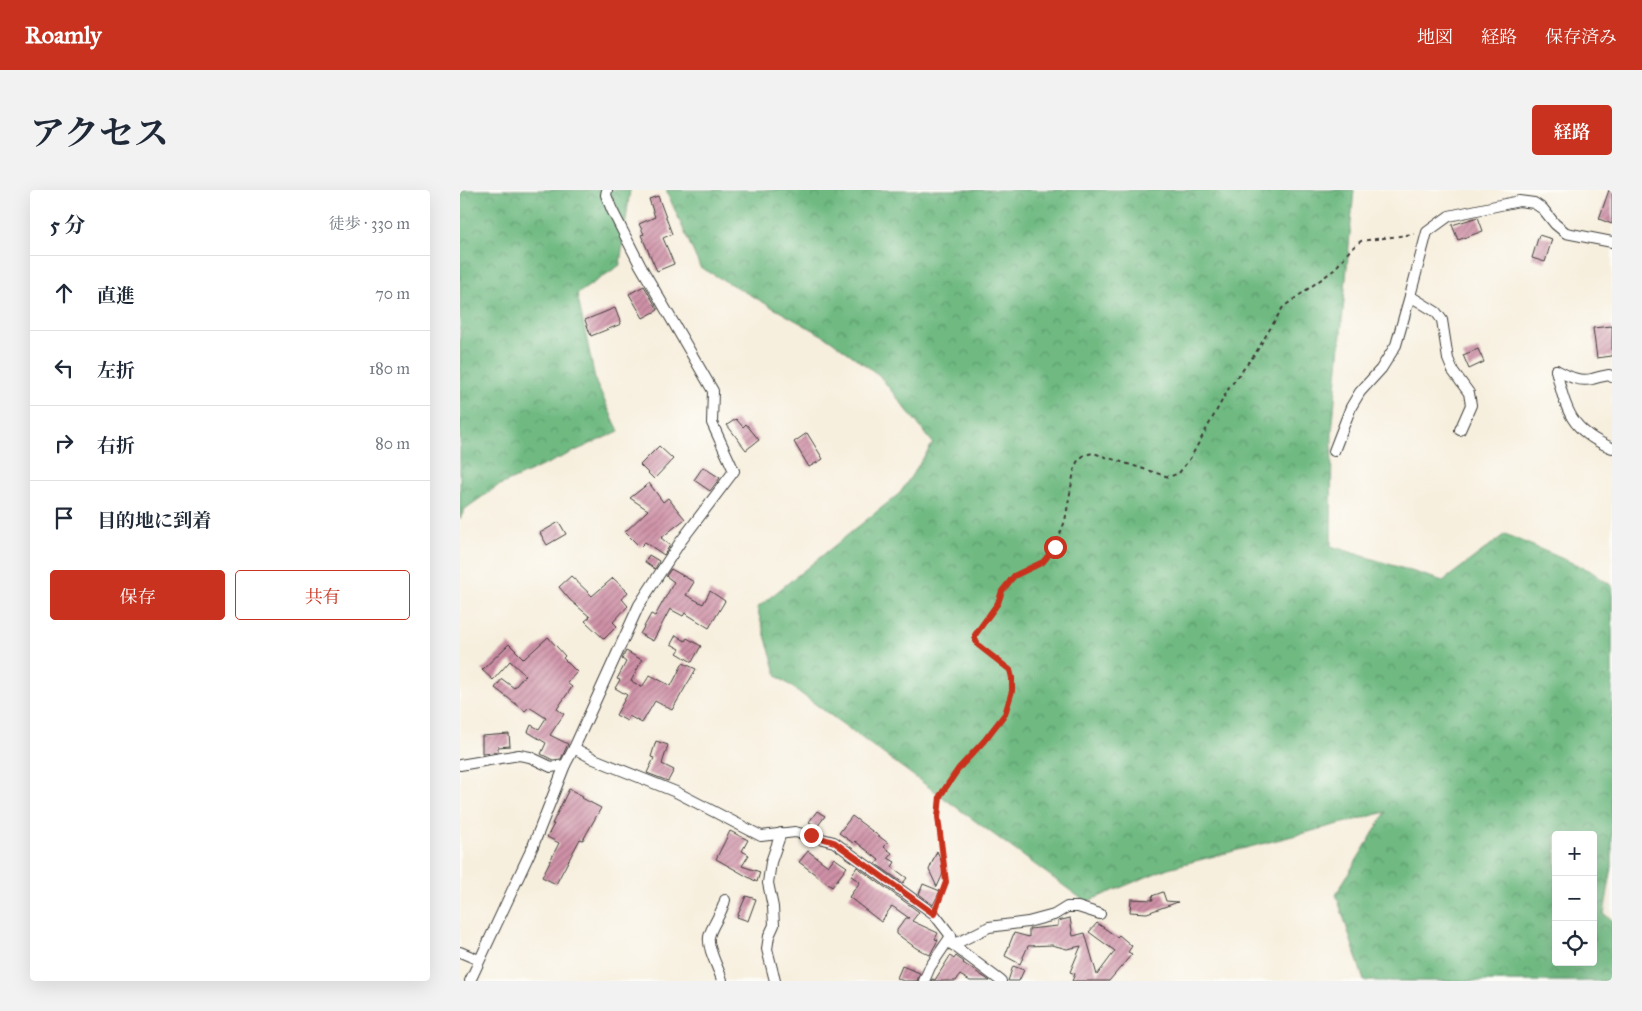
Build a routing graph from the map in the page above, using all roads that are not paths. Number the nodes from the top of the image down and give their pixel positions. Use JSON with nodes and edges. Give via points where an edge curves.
{"nodes":[{"id":1,"x":607,"y":190,"type":"edge"},
{"id":2,"x":1612,"y":242,"type":"edge"},
{"id":3,"x":1410,"y":296,"type":"junction"},
{"id":4,"x":1612,"y":378,"type":"edge"},
{"id":5,"x":1460,"y":430,"type":"dead end"},
{"id":6,"x":1612,"y":448,"type":"edge"},
{"id":7,"x":1334,"y":451,"type":"dead end"},
{"id":8,"x":574,"y":748,"type":"junction"},
{"id":9,"x":460,"y":765,"type":"edge"},
{"id":10,"x":565,"y":765,"type":"junction"},
{"id":11,"x":781,"y":833,"type":"junction"},
{"id":12,"x":725,"y":900,"type":"dead end"},
{"id":13,"x":1100,"y":914,"type":"dead end"},
{"id":14,"x":952,"y":940,"type":"junction"},
{"id":15,"x":460,"y":952,"type":"edge"},
{"id":16,"x":479,"y":960,"type":"junction"},
{"id":17,"x":470,"y":981,"type":"edge"},
{"id":18,"x":722,"y":981,"type":"edge"},
{"id":19,"x":775,"y":981,"type":"edge"},
{"id":20,"x":924,"y":981,"type":"edge"},
{"id":21,"x":1000,"y":981,"type":"edge"}],
"edges":[{"from":1,"to":8,"type":"street","via":[[612,210],[640,265],[713,390],[712,423],[734,471],[681,541],[639,605]]},
{"from":2,"to":3,"type":"street","via":[[1566,233],[1534,203],[1518,201],[1448,216],[1427,232]]},
{"from":3,"to":5,"type":"street","via":[[1436,312],[1442,320],[1450,365],[1469,393],[1471,405]]},
{"from":3,"to":7,"type":"street","via":[[1396,345],[1351,406]]},
{"from":4,"to":6,"type":"street","via":[[1609,375],[1573,379],[1556,370],[1566,409],[1574,422],[1589,436]]},
{"from":8,"to":10,"type":"street"},
{"from":8,"to":11,"type":"street","via":[[676,792],[762,836]]},
{"from":9,"to":10,"type":"street","via":[[519,755],[551,767]]},
{"from":10,"to":16,"type":"street","via":[[533,846]]},
{"from":11,"to":14,"type":"street","via":[[795,832],[834,842],[934,914]]},
{"from":11,"to":19,"type":"street","via":[[770,862],[768,883],[774,925],[767,949]]},
{"from":12,"to":18,"type":"street","via":[[724,909],[709,937]]},
{"from":13,"to":14,"type":"street","via":[[1067,907],[1054,915],[989,927]]},
{"from":14,"to":20,"type":"street","via":[[930,967]]},
{"from":14,"to":21,"type":"street"},
{"from":15,"to":16,"type":"street"},
{"from":16,"to":17,"type":"street"}]}
